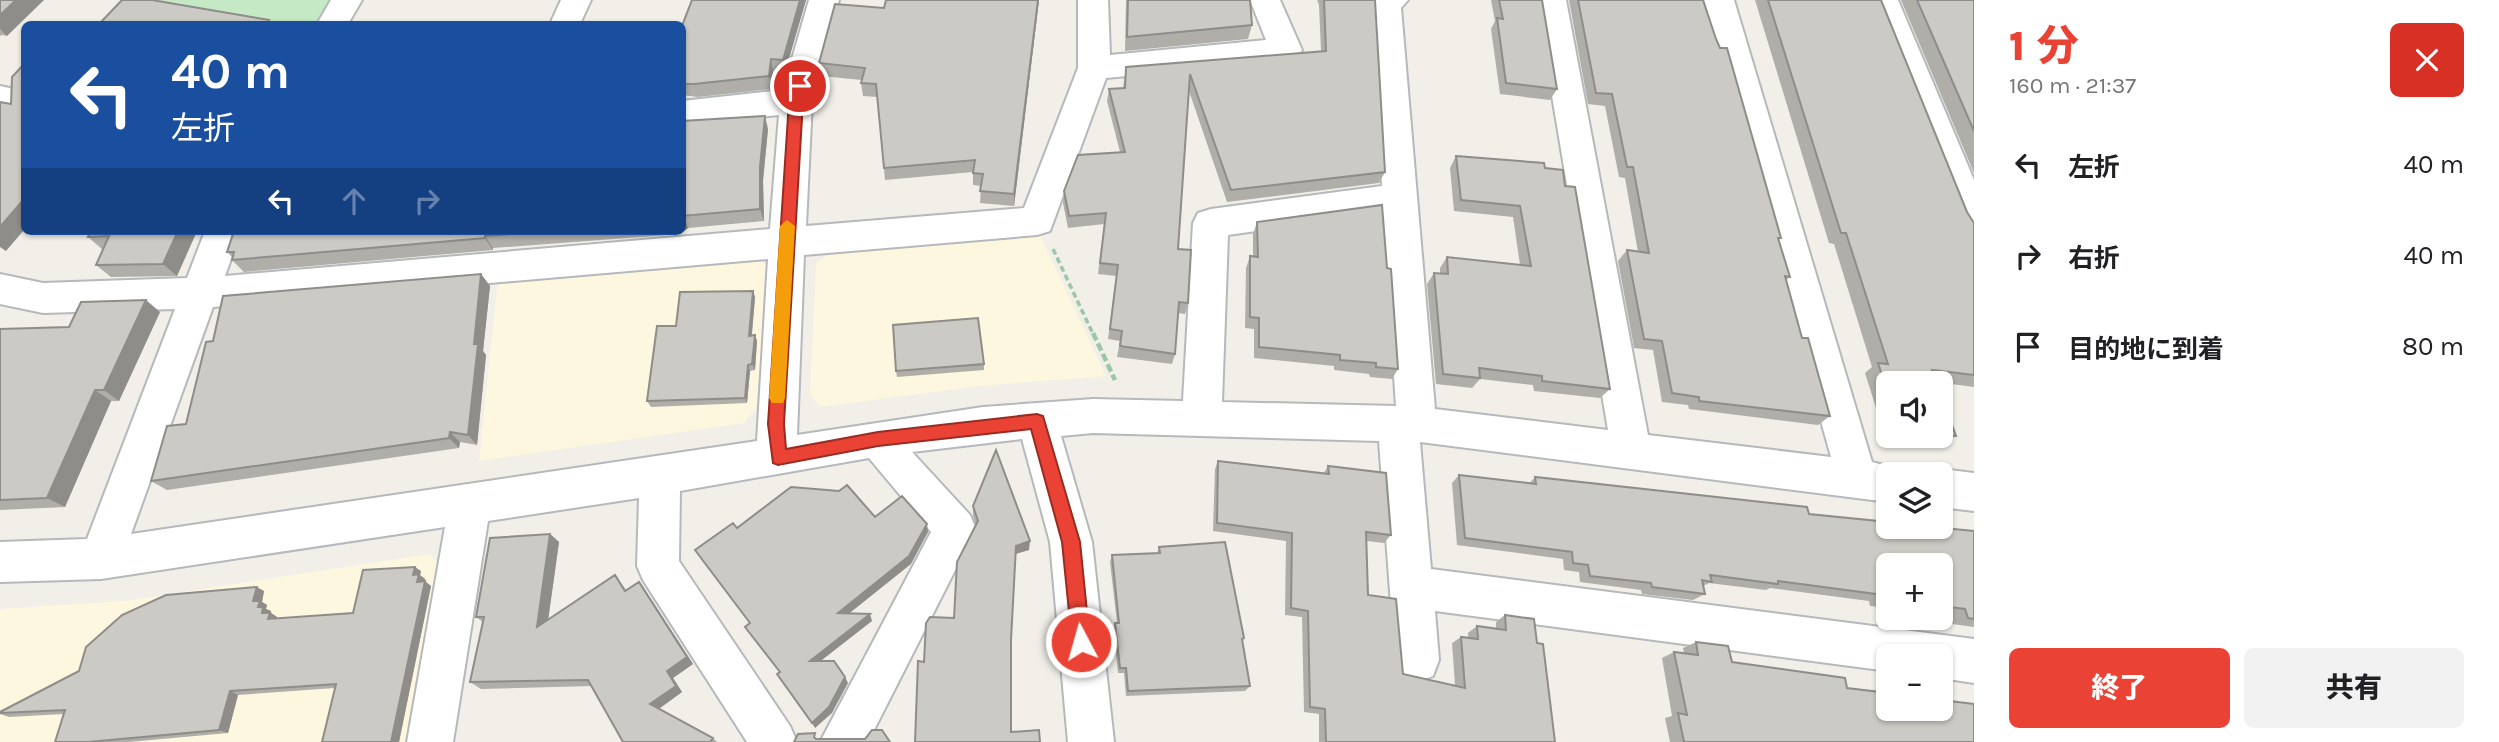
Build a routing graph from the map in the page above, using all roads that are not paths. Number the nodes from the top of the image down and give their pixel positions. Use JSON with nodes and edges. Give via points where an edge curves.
{"nodes":[{"id":1,"x":347,"y":0,"type":"edge"},
{"id":2,"x":576,"y":0,"type":"edge"},
{"id":3,"x":824,"y":0,"type":"edge"},
{"id":4,"x":1093,"y":0,"type":"edge"},
{"id":5,"x":1265,"y":0,"type":"edge"},
{"id":6,"x":1394,"y":0,"type":"edge"},
{"id":7,"x":1551,"y":0,"type":"edge"},
{"id":8,"x":1718,"y":0,"type":"edge"},
{"id":9,"x":1883,"y":0,"type":"edge"},
{"id":10,"x":334,"y":21,"type":"edge"},
{"id":11,"x":566,"y":21,"type":"edge"},
{"id":12,"x":1094,"y":68,"type":"junction"},
{"id":13,"x":0,"y":98,"type":"edge"},
{"id":14,"x":796,"y":101,"type":"junction"},
{"id":15,"x":21,"y":102,"type":"edge"},
{"id":16,"x":686,"y":113,"type":"edge"},
{"id":17,"x":1400,"y":197,"type":"junction"},
{"id":18,"x":1974,"y":222,"type":"edge"},
{"id":19,"x":221,"y":235,"type":"edge"},
{"id":20,"x":786,"y":242,"type":"junction"},
{"id":21,"x":0,"y":289,"type":"edge"},
{"id":22,"x":199,"y":293,"type":"junction"},
{"id":23,"x":1202,"y":419,"type":"junction"},
{"id":24,"x":1037,"y":421,"type":"junction"},
{"id":25,"x":1408,"y":423,"type":"junction"},
{"id":26,"x":878,"y":439,"type":"junction"},
{"id":27,"x":1631,"y":450,"type":"junction"},
{"id":28,"x":778,"y":458,"type":"junction"},
{"id":29,"x":660,"y":476,"type":"junction"},
{"id":30,"x":1873,"y":481,"type":"edge"},
{"id":31,"x":1953,"y":489,"type":"edge"},
{"id":32,"x":1974,"y":492,"type":"edge"},
{"id":33,"x":470,"y":505,"type":"junction"},
{"id":34,"x":101,"y":559,"type":"junction"},
{"id":35,"x":0,"y":562,"type":"edge"},
{"id":36,"x":1411,"y":587,"type":"junction"},
{"id":37,"x":1876,"y":648,"type":"edge"},
{"id":38,"x":1953,"y":658,"type":"edge"},
{"id":39,"x":1417,"y":660,"type":"dead end"},
{"id":40,"x":1974,"y":661,"type":"edge"},
{"id":41,"x":430,"y":742,"type":"edge"},
{"id":42,"x":774,"y":742,"type":"edge"},
{"id":43,"x":843,"y":742,"type":"edge"},
{"id":44,"x":1091,"y":742,"type":"edge"}],
"edges":[{"from":1,"to":10,"type":"street"},
{"from":2,"to":11,"type":"street"},
{"from":3,"to":14,"type":"street"},
{"from":4,"to":12,"type":"street"},
{"from":5,"to":12,"type":"street","via":[[1286,50]]},
{"from":6,"to":17,"type":"street","via":[[1385,2]]},
{"from":7,"to":27,"type":"street"},
{"from":8,"to":30,"type":"street"},
{"from":9,"to":18,"type":"street"},
{"from":12,"to":20,"type":"street","via":[[1037,221]]},
{"from":13,"to":15,"type":"street"},
{"from":14,"to":16,"type":"street"},
{"from":14,"to":20,"type":"street"},
{"from":17,"to":23,"type":"street","via":[[1211,223]]},
{"from":17,"to":25,"type":"street"},
{"from":19,"to":22,"type":"street"},
{"from":20,"to":22,"type":"street"},
{"from":20,"to":28,"type":"street"},
{"from":21,"to":22,"type":"street","via":[[43,298]]},
{"from":22,"to":34,"type":"street"},
{"from":23,"to":24,"type":"street","via":[[1121,415]]},
{"from":23,"to":25,"type":"street"},
{"from":24,"to":26,"type":"street"},
{"from":24,"to":44,"type":"street","via":[[1071,542]]},
{"from":25,"to":27,"type":"street"},
{"from":25,"to":36,"type":"street"},
{"from":26,"to":28,"type":"street"},
{"from":26,"to":43,"type":"street","via":[[955,529]]},
{"from":27,"to":30,"type":"street"},
{"from":28,"to":29,"type":"street"},
{"from":29,"to":33,"type":"street"},
{"from":29,"to":42,"type":"street","via":[[658,566]]},
{"from":31,"to":32,"type":"street"},
{"from":33,"to":34,"type":"street"},
{"from":33,"to":41,"type":"street"},
{"from":34,"to":35,"type":"street"},
{"from":36,"to":37,"type":"street"},
{"from":36,"to":39,"type":"street"},
{"from":38,"to":40,"type":"street"}]}
